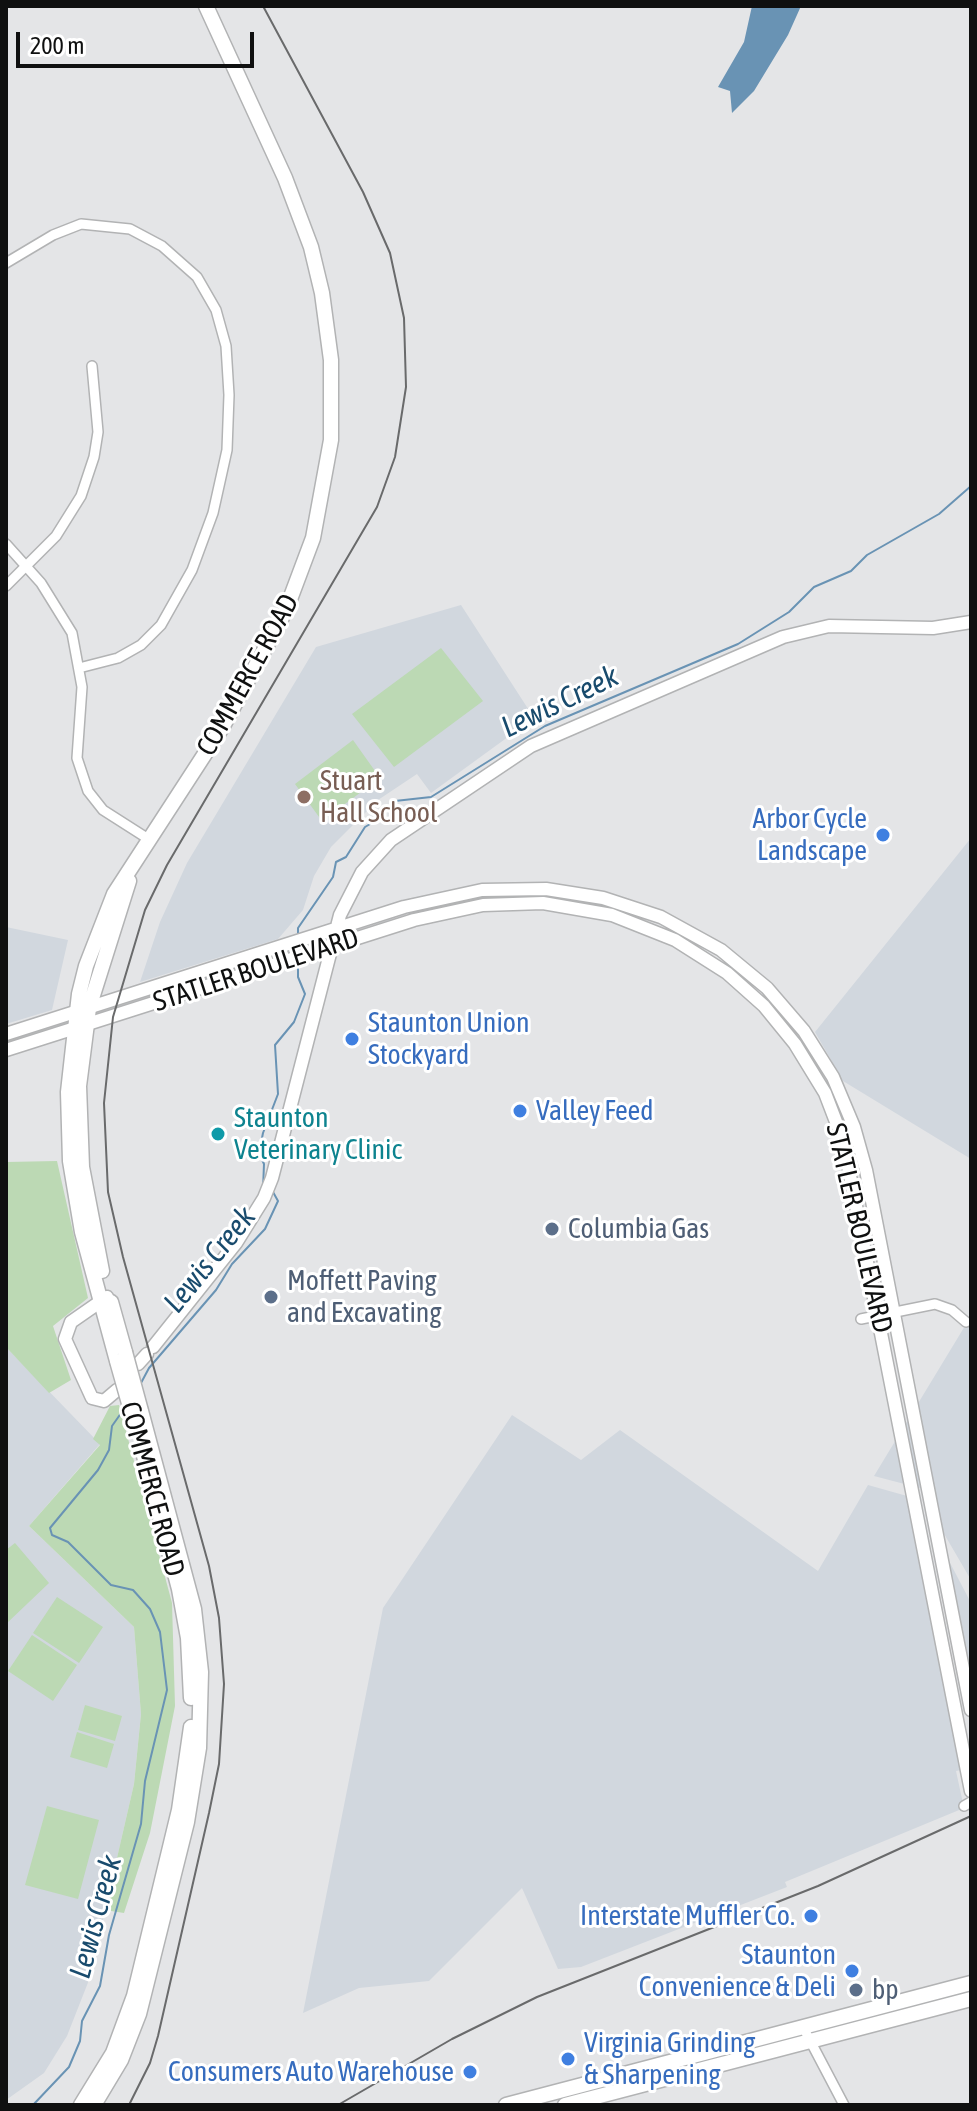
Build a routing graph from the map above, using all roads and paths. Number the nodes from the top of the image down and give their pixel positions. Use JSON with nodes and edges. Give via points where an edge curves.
{"nodes":[{"id":1,"x":206,"y":6,"type":"edge"},
{"id":2,"x":6,"y":263,"type":"edge"},
{"id":3,"x":92,"y":366,"type":"dead end"},
{"id":4,"x":6,"y":544,"type":"edge"},
{"id":5,"x":25,"y":567,"type":"junction"},
{"id":6,"x":6,"y":586,"type":"edge"},
{"id":7,"x":971,"y":622,"type":"edge"},
{"id":8,"x":79,"y":668,"type":"junction"},
{"id":9,"x":150,"y":840,"type":"junction"},
{"id":10,"x":348,"y":897,"type":"junction"},
{"id":11,"x":367,"y":919,"type":"junction"},
{"id":12,"x":336,"y":929,"type":"junction"},
{"id":13,"x":327,"y":948,"type":"junction"},
{"id":14,"x":299,"y":957,"type":"junction"},
{"id":15,"x":320,"y":972,"type":"junction"},
{"id":16,"x":83,"y":1010,"type":"junction"},
{"id":17,"x":80,"y":1027,"type":"junction"},
{"id":18,"x":6,"y":1034,"type":"edge"},
{"id":19,"x":6,"y":1050,"type":"edge"},
{"id":20,"x":105,"y":1298,"type":"junction"},
{"id":21,"x":894,"y":1312,"type":"junction"},
{"id":22,"x":879,"y":1316,"type":"junction"},
{"id":23,"x":861,"y":1319,"type":"dead end"},
{"id":24,"x":966,"y":1322,"type":"dead end"},
{"id":25,"x":146,"y":1355,"type":"dead end"},
{"id":26,"x":117,"y":1390,"type":"dead end"},
{"id":27,"x":137,"y":1416,"type":"junction"},
{"id":28,"x":971,"y":1710,"type":"edge"},
{"id":29,"x":971,"y":1791,"type":"edge"},
{"id":30,"x":971,"y":1983,"type":"edge"},
{"id":31,"x":971,"y":1999,"type":"edge"},
{"id":32,"x":807,"y":2035,"type":"junction"},
{"id":33,"x":81,"y":2105,"type":"edge"},
{"id":34,"x":94,"y":2105,"type":"edge"},
{"id":35,"x":506,"y":2105,"type":"edge"},
{"id":36,"x":565,"y":2105,"type":"edge"},
{"id":37,"x":844,"y":2105,"type":"edge"}],
"edges":[{"from":1,"to":9,"type":"main road","name":"COMMERCE ROAD","via":[[311,247],[331,360],[331,440],[313,538],[286,610],[238,701]]},
{"from":2,"to":8,"type":"street","via":[[81,224],[130,229],[162,246],[197,277],[216,310],[226,346],[227,450],[213,513],[192,570],[161,625],[141,645],[118,658]]},
{"from":3,"to":5,"type":"street","via":[[99,415],[89,476],[70,516]]},
{"from":4,"to":5,"type":"street"},
{"from":5,"to":6,"type":"street"},
{"from":5,"to":8,"type":"street","via":[[72,633]]},
{"from":7,"to":10,"type":"main road","via":[[933,628],[802,630],[556,734],[407,827],[371,860]]},
{"from":8,"to":9,"type":"street","via":[[77,747],[83,781],[103,810]]},
{"from":9,"to":16,"type":"main road","name":"COMMERCE ROAD","via":[[132,872]]},
{"from":10,"to":11,"type":"main road"},
{"from":10,"to":12,"type":"main road"},
{"from":11,"to":12,"type":"main road","name":"STATLER BOULEVARD"},
{"from":11,"to":21,"type":"main road","name":"STATLER BOULEVARD","via":[[472,891],[556,890],[647,911],[734,960],[794,1017],[842,1095],[864,1159]]},
{"from":12,"to":13,"type":"main road"},
{"from":12,"to":16,"type":"main road","name":"STATLER BOULEVARD"},
{"from":13,"to":14,"type":"main road","name":"STATLER BOULEVARD"},
{"from":13,"to":15,"type":"main road"},
{"from":13,"to":22,"type":"main road","name":"STATLER BOULEVARD","via":[[452,910],[533,903],[627,920],[711,961],[783,1028],[831,1106],[847,1154]]},
{"from":14,"to":15,"type":"main road"},
{"from":14,"to":17,"type":"main road","name":"STATLER BOULEVARD"},
{"from":15,"to":25,"type":"main road","via":[[268,1190],[236,1243]]},
{"from":16,"to":17,"type":"main road","name":"COMMERCE ROAD"},
{"from":16,"to":18,"type":"main road","name":"STATLER BOULEVARD"},
{"from":17,"to":19,"type":"main road","name":"STATLER BOULEVARD"},
{"from":17,"to":20,"type":"main road","name":"COMMERCE ROAD","via":[[82,1167]]},
{"from":20,"to":26,"type":"main road","via":[[71,1322],[65,1339],[92,1398],[104,1401]]},
{"from":20,"to":27,"type":"main road","name":"COMMERCE ROAD","bridge":true},
{"from":21,"to":22,"type":"street"},
{"from":21,"to":24,"type":"street","via":[[935,1304]]},
{"from":21,"to":28,"type":"main road","name":"STATLER BOULEVARD"},
{"from":22,"to":23,"type":"street"},
{"from":22,"to":29,"type":"main road","name":"STATLER BOULEVARD"},
{"from":27,"to":33,"type":"main road","name":"COMMERCE ROAD","via":[[182,1605],[191,1673],[190,1731],[179,1810],[134,1996],[113,2053]]},
{"from":27,"to":34,"type":"main road","name":"COMMERCE ROAD","via":[[194,1609],[200,1735],[187,1822],[139,2014],[121,2060]]},
{"from":30,"to":32,"type":"main road"},
{"from":31,"to":32,"type":"main road"},
{"from":32,"to":35,"type":"main road"},
{"from":32,"to":36,"type":"main road"},
{"from":32,"to":37,"type":"street"}]}
